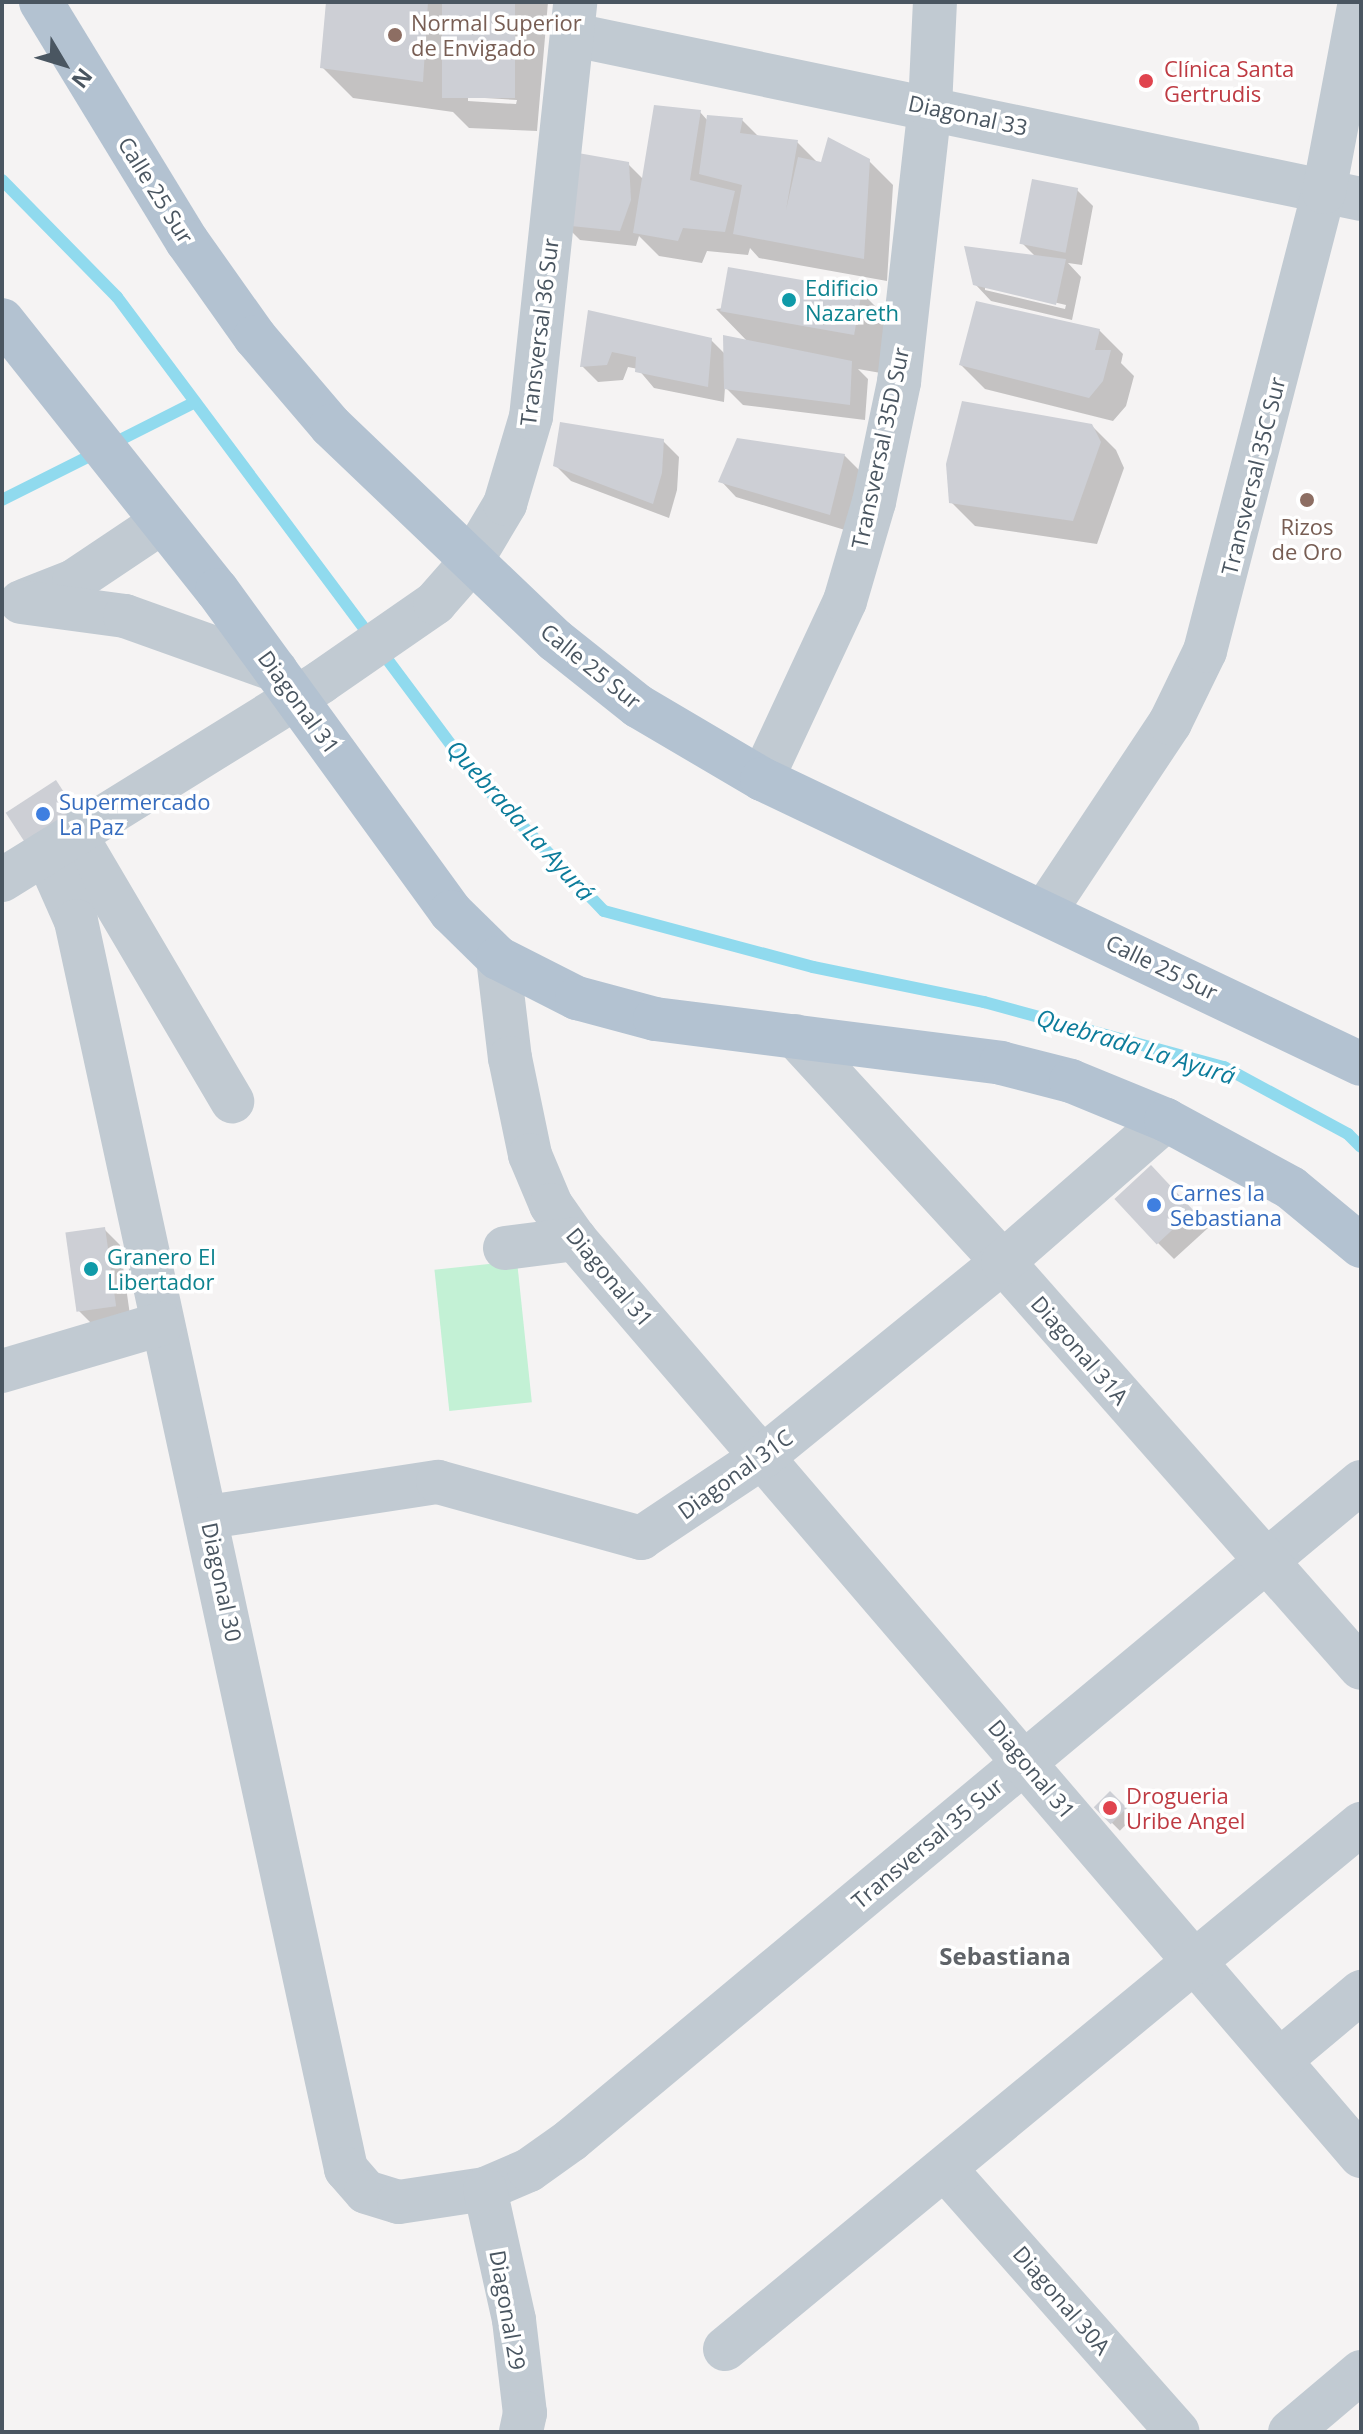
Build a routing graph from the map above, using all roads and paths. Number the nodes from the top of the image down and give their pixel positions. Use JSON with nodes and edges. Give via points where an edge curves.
{"nodes":[{"id":1,"x":41,"y":2,"type":"edge"},
{"id":2,"x":935,"y":2,"type":"edge"},
{"id":3,"x":1360,"y":2,"type":"edge"},
{"id":4,"x":575,"y":18,"type":"edge"},
{"id":5,"x":930,"y":107,"type":"junction"},
{"id":6,"x":1342,"y":195,"type":"edge"},
{"id":7,"x":2,"y":320,"type":"edge"},
{"id":8,"x":158,"y":516,"type":"junction"},
{"id":9,"x":470,"y":563,"type":"junction"},
{"id":10,"x":11,"y":604,"type":"edge"},
{"id":11,"x":285,"y":683,"type":"junction"},
{"id":12,"x":762,"y":779,"type":"junction"},
{"id":13,"x":61,"y":845,"type":"junction"},
{"id":14,"x":2,"y":880,"type":"edge"},
{"id":15,"x":93,"y":909,"type":"junction"},
{"id":16,"x":1045,"y":911,"type":"junction"},
{"id":17,"x":498,"y":958,"type":"junction"},
{"id":18,"x":795,"y":1036,"type":"junction"},
{"id":19,"x":1361,"y":1064,"type":"edge"},
{"id":20,"x":232,"y":1101,"type":"dead end"},
{"id":21,"x":1166,"y":1120,"type":"junction"},
{"id":22,"x":575,"y":1239,"type":"junction"},
{"id":23,"x":1361,"y":1246,"type":"edge"},
{"id":24,"x":505,"y":1248,"type":"dead end"},
{"id":25,"x":1003,"y":1262,"type":"junction"},
{"id":26,"x":161,"y":1324,"type":"junction"},
{"id":27,"x":2,"y":1371,"type":"edge"},
{"id":28,"x":764,"y":1456,"type":"junction"},
{"id":29,"x":1361,"y":1482,"type":"edge"},
{"id":30,"x":208,"y":1517,"type":"junction"},
{"id":31,"x":1266,"y":1561,"type":"junction"},
{"id":32,"x":1361,"y":1668,"type":"edge"},
{"id":33,"x":1025,"y":1761,"type":"junction"},
{"id":34,"x":1361,"y":1824,"type":"edge"},
{"id":35,"x":1196,"y":1962,"type":"junction"},
{"id":36,"x":1361,"y":1992,"type":"edge"},
{"id":37,"x":1280,"y":2060,"type":"junction"},
{"id":38,"x":1361,"y":2156,"type":"edge"},
{"id":39,"x":945,"y":2169,"type":"junction"},
{"id":40,"x":485,"y":2189,"type":"junction"},
{"id":41,"x":725,"y":2349,"type":"dead end"},
{"id":42,"x":1361,"y":2372,"type":"edge"},
{"id":43,"x":521,"y":2432,"type":"edge"},
{"id":44,"x":1178,"y":2432,"type":"edge"},
{"id":45,"x":1290,"y":2432,"type":"edge"}],
"edges":[{"from":1,"to":9,"type":"main road","name":"Calle 25 Sur","via":[[187,241],[255,337],[331,426]]},
{"from":2,"to":5,"type":"street","name":"Transversal 35D Sur"},
{"from":3,"to":6,"type":"street","name":"Transversal 35C Sur"},
{"from":4,"to":5,"type":"street","name":"Diagonal 33"},
{"from":4,"to":9,"type":"street","name":"Transversal 36 Sur","via":[[531,417],[505,504]]},
{"from":5,"to":6,"type":"street","name":"Diagonal 33"},
{"from":5,"to":12,"type":"street","name":"Transversal 35D Sur","via":[[899,382],[874,502],[845,601]]},
{"from":6,"to":16,"type":"street","name":"Transversal 35C Sur","via":[[1205,651],[1170,723]]},
{"from":7,"to":8,"type":"main road","name":"Diagonal 31"},
{"from":8,"to":10,"type":"street","via":[[74,581]]},
{"from":8,"to":11,"type":"main road","name":"Diagonal 31"},
{"from":9,"to":11,"type":"street","name":"Transversal 36 Sur","via":[[435,603],[358,656]]},
{"from":9,"to":12,"type":"main road","name":"Calle 25 Sur","via":[[638,706]]},
{"from":10,"to":11,"type":"street","via":[[125,616]]},
{"from":11,"to":13,"type":"street","name":"Transversal 36 Sur"},
{"from":11,"to":17,"type":"main road","name":"Diagonal 31","via":[[451,912]]},
{"from":12,"to":16,"type":"main road","name":"Calle 25 Sur"},
{"from":13,"to":14,"type":"street","name":"Transversal 36 Sur"},
{"from":13,"to":15,"type":"street","name":"Diagonal 30"},
{"from":15,"to":20,"type":"street"},
{"from":15,"to":26,"type":"street","name":"Diagonal 30"},
{"from":16,"to":19,"type":"main road","name":"Calle 25 Sur"},
{"from":17,"to":18,"type":"main road","via":[[577,998],[642,1016]]},
{"from":17,"to":22,"type":"street","name":"Diagonal 31","via":[[530,1155],[551,1205]]},
{"from":18,"to":21,"type":"main road","via":[[1001,1063],[1071,1081]]},
{"from":18,"to":25,"type":"street","name":"Diagonal 31A"},
{"from":21,"to":23,"type":"main road","via":[[1291,1188]]},
{"from":21,"to":25,"type":"street","name":"Diagonal 31C"},
{"from":22,"to":24,"type":"street"},
{"from":22,"to":28,"type":"street","name":"Diagonal 31"},
{"from":25,"to":28,"type":"street","name":"Diagonal 31C"},
{"from":25,"to":31,"type":"street","name":"Diagonal 31A"},
{"from":26,"to":27,"type":"street"},
{"from":26,"to":30,"type":"street","name":"Diagonal 30"},
{"from":28,"to":30,"type":"street","name":"Diagonal 31C","via":[[641,1538],[438,1482]]},
{"from":28,"to":33,"type":"street","name":"Diagonal 31"},
{"from":29,"to":31,"type":"street","name":"Transversal 35 Sur"},
{"from":30,"to":40,"type":"street","name":"Diagonal 30","via":[[346,2169],[366,2192],[399,2202]]},
{"from":31,"to":32,"type":"street","name":"Diagonal 31A"},
{"from":31,"to":33,"type":"street","name":"Transversal 35 Sur"},
{"from":33,"to":35,"type":"street","name":"Diagonal 31"},
{"from":33,"to":40,"type":"street","name":"Transversal 35 Sur","via":[[571,2140],[529,2170]]},
{"from":34,"to":35,"type":"street"},
{"from":35,"to":37,"type":"street","name":"Diagonal 31"},
{"from":35,"to":39,"type":"street"},
{"from":36,"to":37,"type":"street"},
{"from":37,"to":38,"type":"street","name":"Diagonal 31"},
{"from":39,"to":41,"type":"street"},
{"from":39,"to":44,"type":"street","name":"Diagonal 30A"},
{"from":40,"to":43,"type":"street","name":"Diagonal 29","via":[[514,2320],[525,2413]]},
{"from":42,"to":45,"type":"street"}]}
